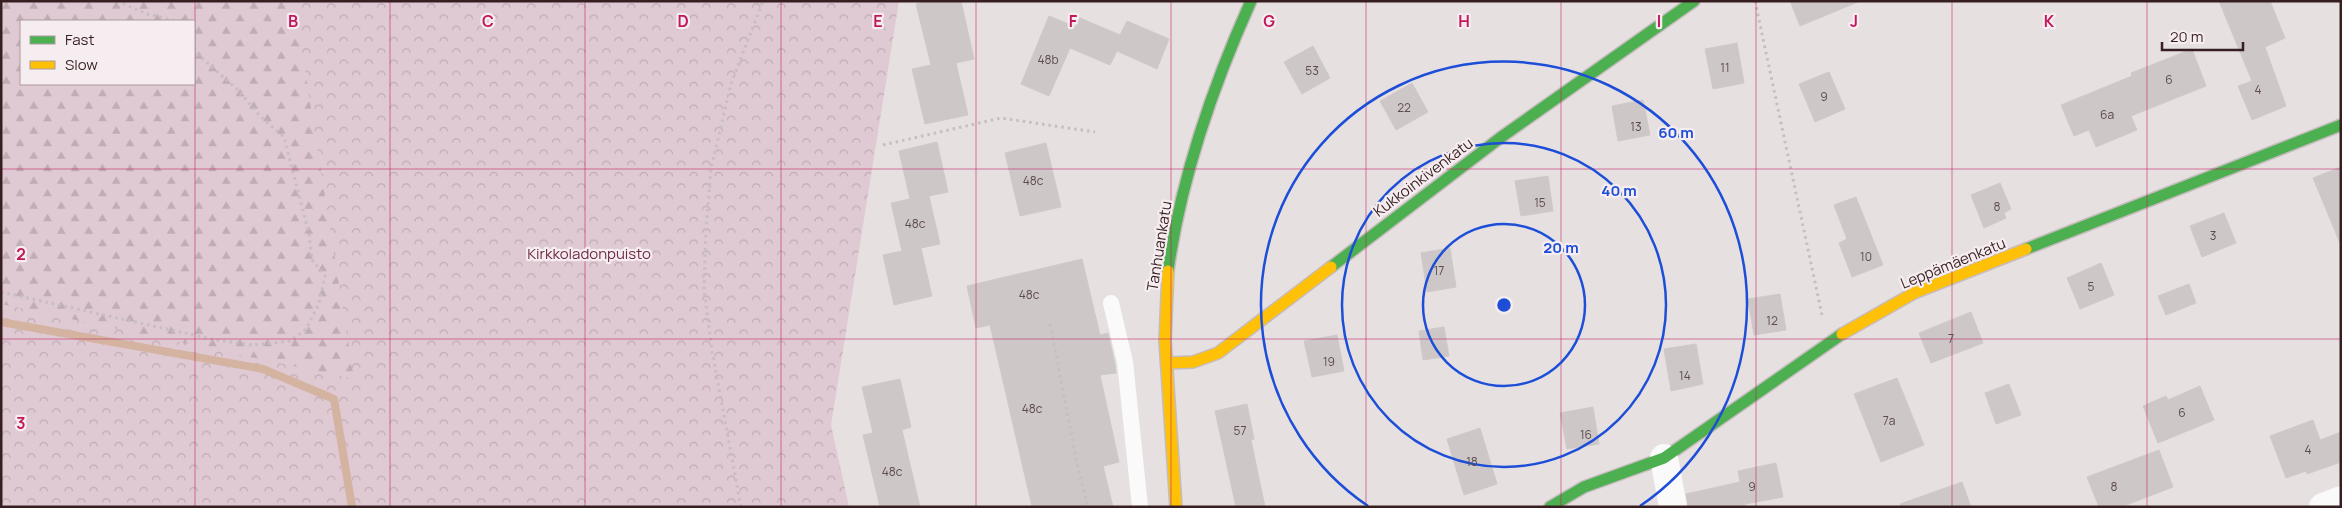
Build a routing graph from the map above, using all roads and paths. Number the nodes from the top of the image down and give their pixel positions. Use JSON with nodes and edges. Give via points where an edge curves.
{"nodes":[{"id":1,"x":117,"y":1,"type":"edge"},
{"id":2,"x":763,"y":1,"type":"edge"},
{"id":3,"x":1251,"y":1,"type":"edge"},
{"id":4,"x":1694,"y":1,"type":"edge"},
{"id":5,"x":1755,"y":1,"type":"edge"},
{"id":6,"x":172,"y":20,"type":"edge"},
{"id":7,"x":195,"y":52,"type":"edge"},
{"id":8,"x":2341,"y":125,"type":"edge"},
{"id":9,"x":1096,"y":132,"type":"dead end"},
{"id":10,"x":883,"y":145,"type":"dead end"},
{"id":11,"x":1,"y":292,"type":"edge"},
{"id":12,"x":1111,"y":303,"type":"dead end"},
{"id":13,"x":1050,"y":324,"type":"dead end"},
{"id":14,"x":1828,"y":342,"type":"junction"},
{"id":15,"x":1168,"y":363,"type":"junction"},
{"id":16,"x":1664,"y":458,"type":"junction"},
{"id":17,"x":2341,"y":500,"type":"edge"},
{"id":18,"x":741,"y":507,"type":"edge"},
{"id":19,"x":1088,"y":507,"type":"edge"},
{"id":20,"x":1140,"y":507,"type":"edge"},
{"id":21,"x":1176,"y":507,"type":"edge"},
{"id":22,"x":1550,"y":507,"type":"edge"},
{"id":23,"x":1673,"y":507,"type":"edge"},
{"id":24,"x":2323,"y":507,"type":"edge"}],
"edges":[{"from":1,"to":6,"type":"path"},
{"from":2,"to":18,"type":"path","via":[[731,84],[711,168],[706,229],[704,289],[713,360]]},
{"from":3,"to":15,"type":"street","name":"Tanhuankatu","via":[[1212,90],[1186,175],[1166,288]]},
{"from":4,"to":15,"type":"street","name":"Kukkoinkivenkatu","via":[[1500,138],[1218,353],[1193,362]]},
{"from":5,"to":14,"type":"path"},
{"from":7,"to":11,"type":"path","via":[[239,91],[284,138],[309,234],[312,260],[325,276],[319,304],[306,329],[290,341],[253,345],[216,340]]},
{"from":8,"to":14,"type":"street","name":"Leppämäenkatu","via":[[1914,293]]},
{"from":9,"to":10,"type":"path","via":[[1001,118]]},
{"from":12,"to":20,"type":"lane","via":[[1124,362]]},
{"from":13,"to":19,"type":"path"},
{"from":14,"to":16,"type":"street","name":"Leppämäenkatu"},
{"from":15,"to":21,"type":"street","name":"Tanhuankatu"},
{"from":16,"to":22,"type":"street","name":"Leppämäenkatu","via":[[1584,488]]},
{"from":16,"to":23,"type":"street"},
{"from":17,"to":24,"type":"street"}]}
